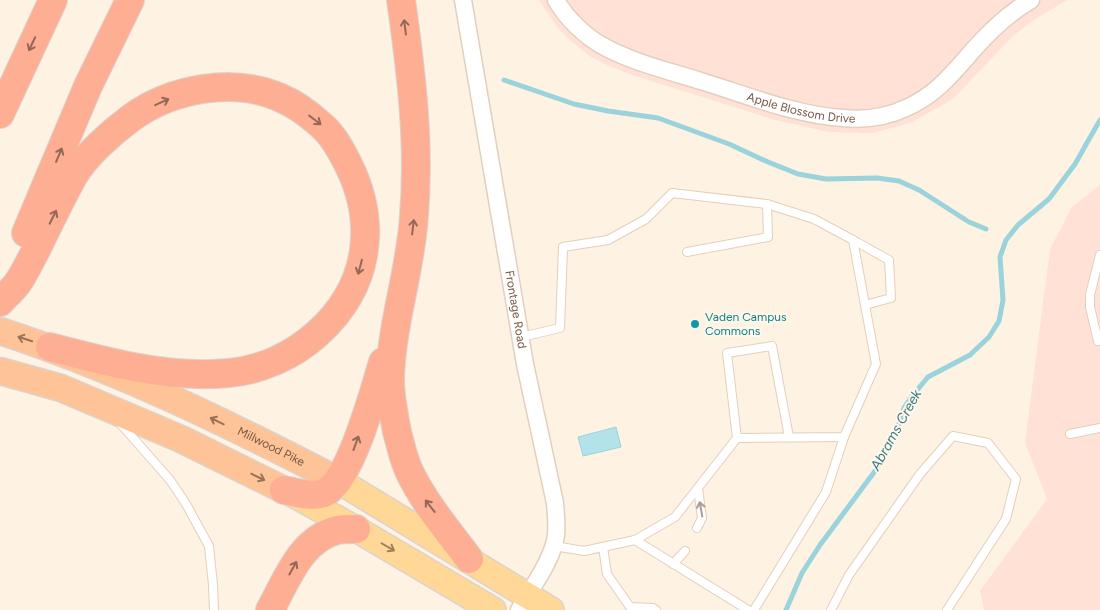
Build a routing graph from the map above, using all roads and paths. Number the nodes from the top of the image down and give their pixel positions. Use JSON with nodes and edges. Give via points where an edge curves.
{"nodes":[{"id":1,"x":53,"y":0,"type":"edge"},
{"id":2,"x":130,"y":0,"type":"edge"},
{"id":3,"x":401,"y":0,"type":"edge"},
{"id":4,"x":463,"y":0,"type":"edge"},
{"id":5,"x":556,"y":0,"type":"edge"},
{"id":6,"x":1031,"y":0,"type":"edge"},
{"id":7,"x":0,"y":114,"type":"edge"},
{"id":8,"x":767,"y":204,"type":"junction"},
{"id":9,"x":853,"y":240,"type":"junction"},
{"id":10,"x":687,"y":252,"type":"dead end"},
{"id":11,"x":1100,"y":255,"type":"edge"},
{"id":12,"x":0,"y":297,"type":"edge"},
{"id":13,"x":0,"y":302,"type":"edge"},
{"id":14,"x":865,"y":305,"type":"junction"},
{"id":15,"x":399,"y":310,"type":"junction"},
{"id":16,"x":0,"y":331,"type":"edge"},
{"id":17,"x":521,"y":336,"type":"junction"},
{"id":18,"x":1098,"y":341,"type":"dead end"},
{"id":19,"x":50,"y":347,"type":"junction"},
{"id":20,"x":0,"y":371,"type":"edge"},
{"id":21,"x":106,"y":407,"type":"junction"},
{"id":22,"x":1100,"y":428,"type":"edge"},
{"id":23,"x":1070,"y":434,"type":"dead end"},
{"id":24,"x":789,"y":437,"type":"junction"},
{"id":25,"x":844,"y":437,"type":"junction"},
{"id":26,"x":737,"y":438,"type":"junction"},
{"id":27,"x":339,"y":481,"type":"junction"},
{"id":28,"x":698,"y":489,"type":"junction"},
{"id":29,"x":284,"y":490,"type":"junction"},
{"id":30,"x":356,"y":528,"type":"junction"},
{"id":31,"x":697,"y":528,"type":"dead end"},
{"id":32,"x":635,"y":540,"type":"junction"},
{"id":33,"x":554,"y":546,"type":"junction"},
{"id":34,"x":603,"y":547,"type":"junction"},
{"id":35,"x":685,"y":551,"type":"dead end"},
{"id":36,"x":469,"y":559,"type":"junction"},
{"id":37,"x":673,"y":564,"type":"junction"},
{"id":38,"x":523,"y":602,"type":"edge"},
{"id":39,"x":629,"y":608,"type":"edge"},
{"id":40,"x":214,"y":610,"type":"edge"},
{"id":41,"x":270,"y":610,"type":"edge"},
{"id":42,"x":493,"y":610,"type":"edge"},
{"id":43,"x":550,"y":610,"type":"edge"},
{"id":44,"x":656,"y":610,"type":"edge"},
{"id":45,"x":748,"y":610,"type":"edge"},
{"id":46,"x":754,"y":610,"type":"edge"},
{"id":47,"x":831,"y":610,"type":"edge"},
{"id":48,"x":947,"y":610,"type":"edge"}],
"edges":[{"from":1,"to":7,"type":"highway","one_way":true},
{"from":12,"to":2,"type":"highway","one_way":true,"via":[[88,86]]},
{"from":15,"to":3,"type":"highway","one_way":true,"via":[[414,215],[415,170],[412,96]]},
{"from":4,"to":17,"type":"street","name":"Frontage Road"},
{"from":5,"to":6,"type":"street","name":"Apple Blossom Drive","via":[[569,18],[599,44],[637,61],[779,106],[831,117],[862,118],[904,109],[934,92],[1001,22]]},
{"from":8,"to":9,"type":"lane","via":[[814,219]]},
{"from":8,"to":10,"type":"lane","via":[[768,237]]},
{"from":8,"to":17,"type":"lane","via":[[672,193],[646,219],[608,240],[563,247],[560,328]]},
{"from":9,"to":14,"type":"lane"},
{"from":9,"to":14,"type":"lane","via":[[889,260],[891,298]]},
{"from":11,"to":18,"type":"lane","via":[[1090,295]]},
{"from":13,"to":19,"type":"highway","one_way":true,"via":[[20,281],[75,173],[112,134],[149,108],[192,92],[239,88],[281,98],[323,126],[355,179],[363,202],[364,254],[346,302],[329,324],[308,342],[260,367],[201,375],[162,372]]},
{"from":14,"to":25,"type":"lane","via":[[876,364]]},
{"from":27,"to":15,"type":"highway","one_way":true,"via":[[366,416]]},
{"from":36,"to":15,"type":"highway","one_way":true,"via":[[424,498],[400,445],[390,381]]},
{"from":19,"to":16,"type":"highway","name":"Millwood Pike","one_way":true},
{"from":17,"to":33,"type":"street","name":"Frontage Road","via":[[555,503]]},
{"from":27,"to":19,"type":"highway","name":"Millwood Pike","one_way":true,"via":[[180,403]]},
{"from":20,"to":21,"type":"highway","via":[[61,388]]},
{"from":21,"to":29,"type":"highway","one_way":true,"via":[[181,439]]},
{"from":21,"to":40,"type":"lane","via":[[170,480],[209,546]]},
{"from":22,"to":23,"type":"lane"},
{"from":24,"to":25,"type":"lane"},
{"from":24,"to":26,"type":"lane"},
{"from":24,"to":26,"type":"lane","via":[[772,346],[727,353]]},
{"from":25,"to":46,"type":"lane","via":[[826,492]]},
{"from":26,"to":28,"type":"lane"},
{"from":27,"to":29,"type":"highway","via":[[326,492],[318,494]]},
{"from":27,"to":36,"type":"main road","name":"Millwood Pike"},
{"from":31,"to":28,"type":"lane","one_way":true,"via":[[702,518]]},
{"from":28,"to":32,"type":"lane","via":[[675,517]]},
{"from":29,"to":30,"type":"main road"},
{"from":41,"to":30,"type":"highway","one_way":true,"via":[[300,555],[312,542],[338,530]]},
{"from":30,"to":42,"type":"main road","one_way":true},
{"from":32,"to":34,"type":"lane"},
{"from":32,"to":37,"type":"lane"},
{"from":33,"to":34,"type":"lane","via":[[584,551]]},
{"from":33,"to":38,"type":"street","name":"Frontage Road"},
{"from":34,"to":39,"type":"lane","via":[[607,574]]},
{"from":35,"to":37,"type":"lane"},
{"from":36,"to":38,"type":"main road","name":"Millwood Pike"},
{"from":37,"to":45,"type":"lane"},
{"from":38,"to":43,"type":"main road","name":"Millwood Pike"},
{"from":39,"to":44,"type":"lane"},
{"from":47,"to":48,"type":"lane","via":[[849,574],[920,474],[953,436],[988,443],[1016,479],[1006,519]]}]}
